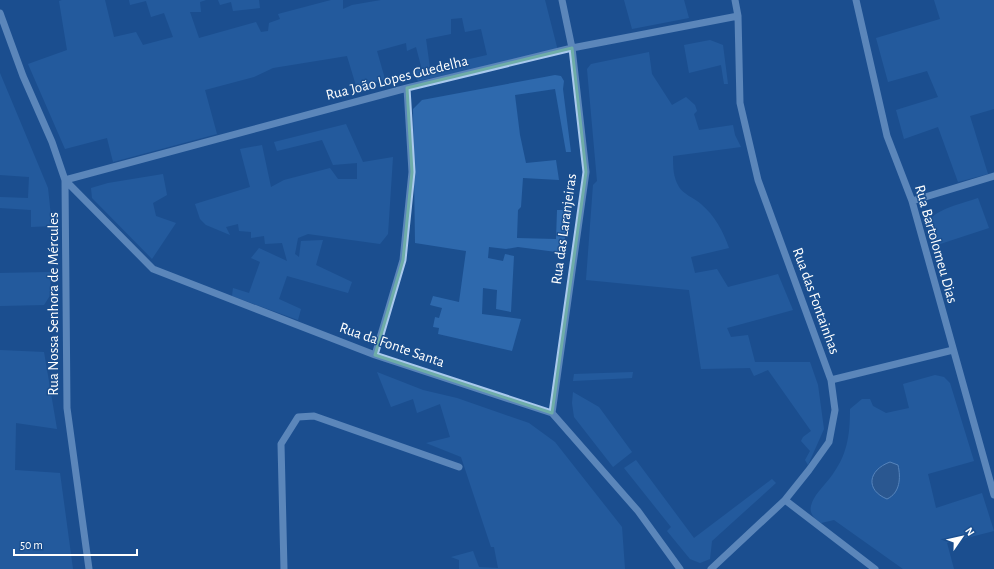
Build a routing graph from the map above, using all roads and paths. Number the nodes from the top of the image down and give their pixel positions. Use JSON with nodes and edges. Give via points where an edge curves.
{"nodes":[{"id":1,"x":562,"y":0,"type":"edge"},
{"id":2,"x":735,"y":0,"type":"edge"},
{"id":3,"x":856,"y":0,"type":"edge"},
{"id":4,"x":0,"y":13,"type":"edge"},
{"id":5,"x":738,"y":16,"type":"junction"},
{"id":6,"x":0,"y":28,"type":"edge"},
{"id":7,"x":13,"y":48,"type":"junction"},
{"id":8,"x":572,"y":48,"type":"junction"},
{"id":9,"x":407,"y":88,"type":"junction"},
{"id":10,"x":994,"y":176,"type":"edge"},
{"id":11,"x":65,"y":180,"type":"junction"},
{"id":12,"x":912,"y":201,"type":"junction"},
{"id":13,"x":953,"y":350,"type":"junction"},
{"id":14,"x":375,"y":355,"type":"junction"},
{"id":15,"x":831,"y":380,"type":"junction"},
{"id":16,"x":552,"y":413,"type":"junction"},
{"id":17,"x":459,"y":467,"type":"dead end"},
{"id":18,"x":994,"y":495,"type":"edge"},
{"id":19,"x":785,"y":500,"type":"junction"},
{"id":20,"x":90,"y":569,"type":"edge"},
{"id":21,"x":284,"y":569,"type":"edge"},
{"id":22,"x":680,"y":569,"type":"edge"},
{"id":23,"x":712,"y":569,"type":"edge"},
{"id":24,"x":875,"y":569,"type":"edge"}],
"edges":[{"from":1,"to":8,"type":"street","name":"Rua das Laranjeiras"},
{"from":2,"to":5,"type":"street","name":"Rua das Fontainhas"},
{"from":3,"to":12,"type":"street","name":"Rua Bartolomeu Dias","via":[[887,136]]},
{"from":4,"to":7,"type":"street","name":"Rua Nossa Senhora de Mércules"},
{"from":5,"to":8,"type":"street","name":"Rua João Lopes Guedelha"},
{"from":5,"to":15,"type":"street","name":"Rua das Fontainhas","via":[[740,103],[758,180]]},
{"from":6,"to":7,"type":"street","name":"Rua Nossa Senhora de Mércules"},
{"from":7,"to":11,"type":"street","name":"Rua Nossa Senhora de Mércules"},
{"from":8,"to":9,"type":"street","name":"Rua João Lopes Guedelha"},
{"from":8,"to":16,"type":"street","name":"Rua das Laranjeiras","via":[[586,172]]},
{"from":9,"to":11,"type":"street","name":"Rua João Lopes Guedelha"},
{"from":9,"to":14,"type":"street","via":[[412,172],[403,260]]},
{"from":10,"to":12,"type":"street"},
{"from":11,"to":14,"type":"street","name":"Rua da Fonte Santa","via":[[153,269]]},
{"from":11,"to":20,"type":"street","name":"Rua Nossa Senhora de Mércules","via":[[67,408]]},
{"from":12,"to":13,"type":"street","name":"Rua Bartolomeu Dias"},
{"from":13,"to":15,"type":"street"},
{"from":13,"to":18,"type":"street","name":"Rua Bartolomeu Dias"},
{"from":14,"to":16,"type":"street","name":"Rua da Fonte Santa"},
{"from":15,"to":19,"type":"street","name":"Rua das Fontainhas","via":[[835,410],[829,442]]},
{"from":16,"to":22,"type":"street","via":[[638,511]]},
{"from":17,"to":21,"type":"street","via":[[314,416],[298,418],[282,444]]},
{"from":19,"to":23,"type":"street","name":"Rua das Fontainhas"},
{"from":19,"to":24,"type":"street"}]}
